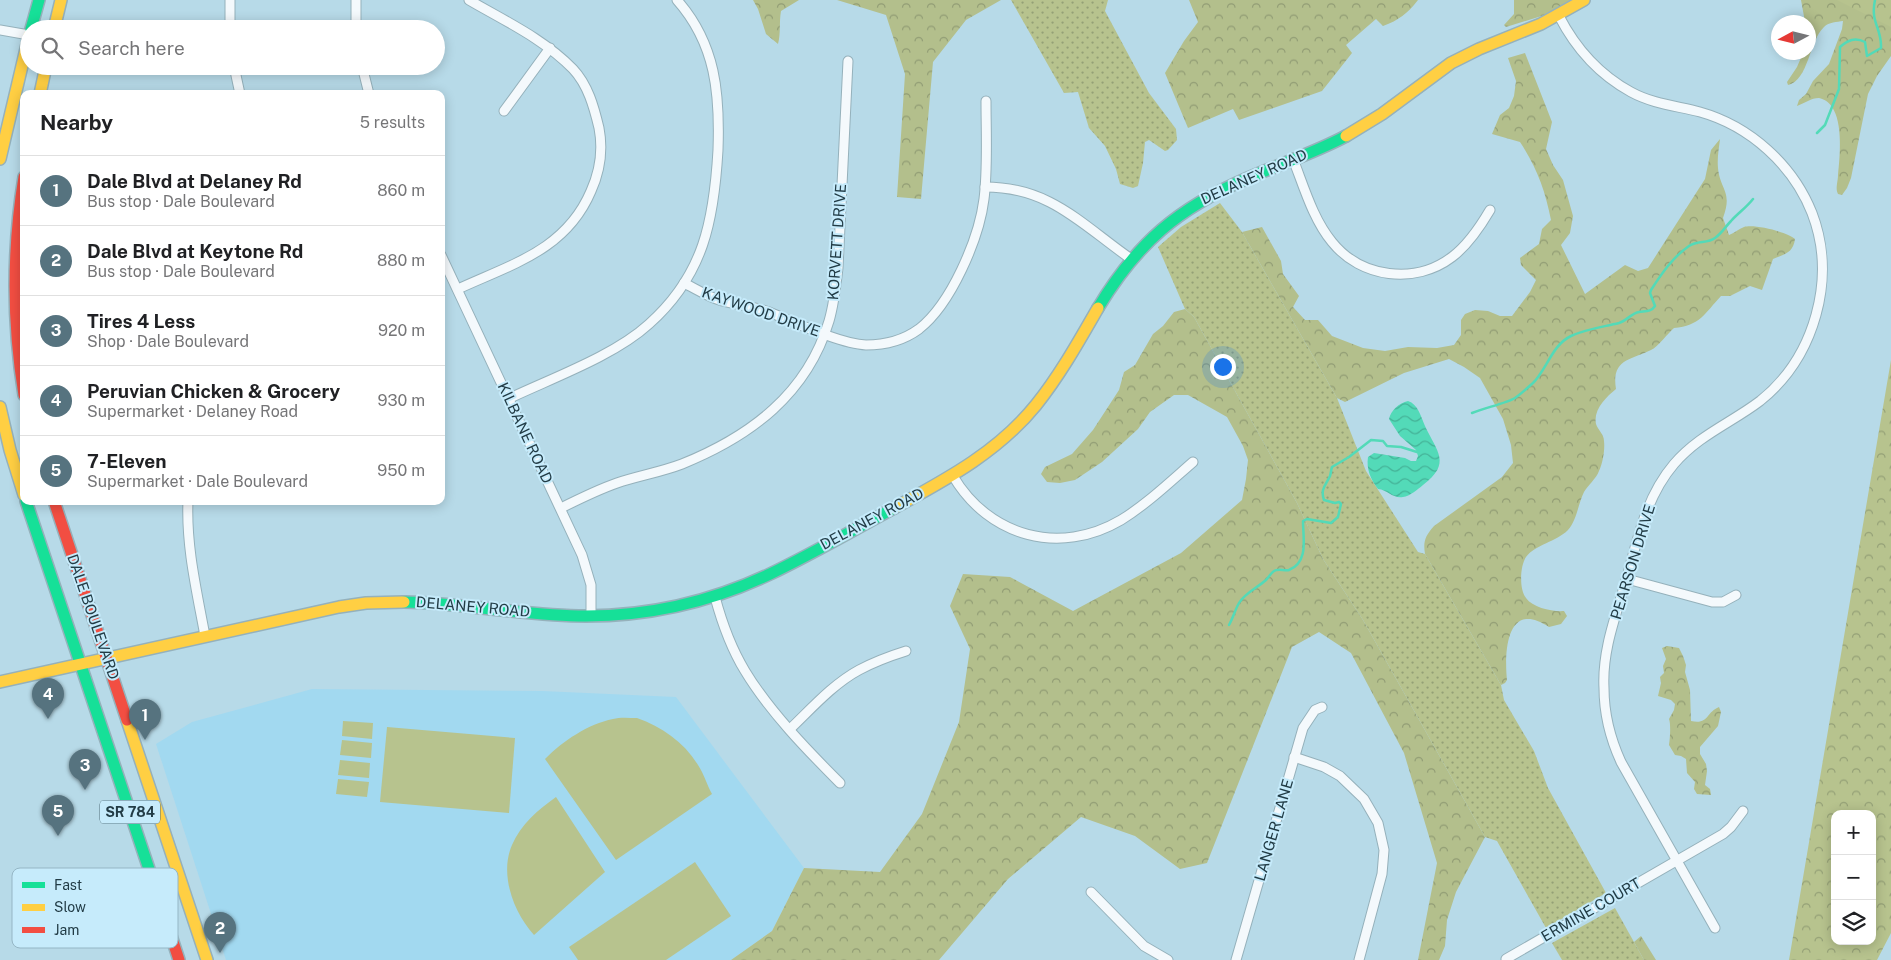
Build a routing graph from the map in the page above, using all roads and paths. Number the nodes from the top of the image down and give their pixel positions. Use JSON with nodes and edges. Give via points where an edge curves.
{"nodes":[{"id":1,"x":39,"y":0,"type":"edge"},
{"id":2,"x":61,"y":0,"type":"edge"},
{"id":3,"x":230,"y":0,"type":"edge"},
{"id":4,"x":356,"y":0,"type":"edge"},
{"id":5,"x":469,"y":0,"type":"edge"},
{"id":6,"x":678,"y":0,"type":"edge"},
{"id":7,"x":1584,"y":0,"type":"edge"},
{"id":8,"x":1559,"y":16,"type":"junction"},
{"id":9,"x":33,"y":20,"type":"edge"},
{"id":10,"x":56,"y":20,"type":"edge"},
{"id":11,"x":230,"y":20,"type":"edge"},
{"id":12,"x":356,"y":20,"type":"edge"},
{"id":13,"x":0,"y":30,"type":"edge"},
{"id":14,"x":20,"y":34,"type":"edge"},
{"id":15,"x":550,"y":48,"type":"junction"},
{"id":16,"x":848,"y":61,"type":"dead end"},
{"id":17,"x":20,"y":74,"type":"edge"},
{"id":18,"x":44,"y":75,"type":"edge"},
{"id":19,"x":236,"y":75,"type":"edge"},
{"id":20,"x":364,"y":75,"type":"edge"},
{"id":21,"x":41,"y":90,"type":"edge"},
{"id":22,"x":239,"y":90,"type":"edge"},
{"id":23,"x":368,"y":90,"type":"edge"},
{"id":24,"x":986,"y":101,"type":"dead end"},
{"id":25,"x":504,"y":111,"type":"dead end"},
{"id":26,"x":0,"y":159,"type":"edge"},
{"id":27,"x":1293,"y":159,"type":"junction"},
{"id":28,"x":985,"y":187,"type":"junction"},
{"id":29,"x":20,"y":203,"type":"edge"},
{"id":30,"x":1490,"y":210,"type":"dead end"},
{"id":31,"x":1131,"y":259,"type":"junction"},
{"id":32,"x":445,"y":262,"type":"edge"},
{"id":33,"x":684,"y":283,"type":"junction"},
{"id":34,"x":458,"y":289,"type":"junction"},
{"id":35,"x":825,"y":333,"type":"junction"},
{"id":36,"x":20,"y":368,"type":"edge"},
{"id":37,"x":508,"y":399,"type":"junction"},
{"id":38,"x":0,"y":407,"type":"edge"},
{"id":39,"x":1193,"y":462,"type":"dead end"},
{"id":40,"x":953,"y":476,"type":"junction"},
{"id":41,"x":20,"y":482,"type":"edge"},
{"id":42,"x":27,"y":505,"type":"edge"},
{"id":43,"x":55,"y":505,"type":"edge"},
{"id":44,"x":188,"y":505,"type":"edge"},
{"id":45,"x":561,"y":508,"type":"junction"},
{"id":46,"x":1627,"y":579,"type":"junction"},
{"id":47,"x":1736,"y":595,"type":"dead end"},
{"id":48,"x":715,"y":596,"type":"junction"},
{"id":49,"x":591,"y":616,"type":"junction"},
{"id":50,"x":206,"y":636,"type":"junction"},
{"id":51,"x":906,"y":651,"type":"dead end"},
{"id":52,"x":106,"y":658,"type":"junction"},
{"id":53,"x":80,"y":664,"type":"junction"},
{"id":54,"x":0,"y":682,"type":"edge"},
{"id":55,"x":1322,"y":707,"type":"dead end"},
{"id":56,"x":790,"y":729,"type":"junction"},
{"id":57,"x":1294,"y":757,"type":"junction"},
{"id":58,"x":840,"y":783,"type":"dead end"},
{"id":59,"x":1744,"y":811,"type":"dead end"},
{"id":60,"x":1676,"y":861,"type":"junction"},
{"id":61,"x":148,"y":868,"type":"edge"},
{"id":62,"x":177,"y":868,"type":"edge"},
{"id":63,"x":178,"y":871,"type":"edge"},
{"id":64,"x":1091,"y":892,"type":"dead end"},
{"id":65,"x":1715,"y":928,"type":"dead end"},
{"id":66,"x":175,"y":948,"type":"edge"},
{"id":67,"x":1506,"y":959,"type":"dead end"},
{"id":68,"x":179,"y":960,"type":"edge"},
{"id":69,"x":208,"y":960,"type":"edge"},
{"id":70,"x":1168,"y":960,"type":"edge"},
{"id":71,"x":1236,"y":960,"type":"edge"},
{"id":72,"x":1359,"y":960,"type":"edge"}],
"edges":[{"from":1,"to":9,"type":"street"},
{"from":2,"to":10,"type":"street"},
{"from":3,"to":11,"type":"street"},
{"from":4,"to":12,"type":"street"},
{"from":5,"to":15,"type":"street"},
{"from":6,"to":33,"type":"street","via":[[704,41],[712,63],[719,102],[714,204],[703,244]]},
{"from":7,"to":8,"type":"street","name":"DELANEY ROAD"},
{"from":8,"to":27,"type":"street","name":"DELANEY ROAD","via":[[1452,62],[1370,122]]},
{"from":8,"to":46,"type":"street","name":"PEARSON DRIVE","via":[[1588,60],[1614,82],[1649,100],[1718,118],[1767,149],[1802,191],[1820,246],[1820,296],[1809,334],[1799,354],[1781,380],[1762,399],[1705,436],[1665,475],[1646,512]]},
{"from":13,"to":14,"type":"street"},
{"from":15,"to":25,"type":"street"},
{"from":15,"to":34,"type":"street","via":[[575,71],[591,98],[600,134],[595,182],[576,217],[554,241]]},
{"from":16,"to":35,"type":"street","name":"KORVETT DRIVE","via":[[838,268]]},
{"from":17,"to":26,"type":"street"},
{"from":18,"to":21,"type":"street"},
{"from":19,"to":22,"type":"street"},
{"from":20,"to":23,"type":"street"},
{"from":24,"to":28,"type":"street","name":"KAYWOOD DRIVE"},
{"from":27,"to":30,"type":"street","via":[[1309,200],[1332,242],[1350,259],[1373,271],[1409,274],[1439,265],[1461,250]]},
{"from":27,"to":31,"type":"street","name":"DELANEY ROAD","via":[[1186,209],[1161,228]]},
{"from":28,"to":31,"type":"street","via":[[1009,189],[1046,199]]},
{"from":28,"to":35,"type":"street","name":"KAYWOOD DRIVE","via":[[972,248],[948,293],[924,324],[907,336],[872,345]]},
{"from":29,"to":36,"type":"street","via":[[13,297]]},
{"from":31,"to":40,"type":"street","name":"DELANEY ROAD","via":[[1034,408],[999,444]]},
{"from":32,"to":34,"type":"street","name":"KILBANE ROAD"},
{"from":33,"to":35,"type":"street","name":"KAYWOOD DRIVE","via":[[711,297],[758,308]]},
{"from":33,"to":37,"type":"street","via":[[663,312],[620,346]]},
{"from":34,"to":37,"type":"street","name":"KILBANE ROAD"},
{"from":35,"to":45,"type":"street","name":"KORVETT DRIVE","via":[[795,388],[766,417],[745,432],[683,464],[618,483]]},
{"from":37,"to":45,"type":"street","name":"KILBANE ROAD"},
{"from":38,"to":41,"type":"street"},
{"from":39,"to":40,"type":"street","via":[[1121,520],[1086,535],[1056,539],[1023,533],[993,519],[969,500]]},
{"from":40,"to":48,"type":"street","name":"DELANEY ROAD","via":[[770,574]]},
{"from":42,"to":53,"type":"street","name":"DALE BOULEVARD","number":"SR 784"},
{"from":43,"to":52,"type":"street","name":"DALE BOULEVARD","number":"SR 784"},
{"from":44,"to":50,"type":"street","via":[[190,557]]},
{"from":45,"to":49,"type":"street","name":"KILBANE ROAD","via":[[588,570]]},
{"from":46,"to":47,"type":"street","via":[[1712,602],[1722,602]]},
{"from":46,"to":60,"type":"street","name":"PEARSON DRIVE","via":[[1606,656],[1606,713],[1621,762]]},
{"from":48,"to":49,"type":"street","name":"DELANEY ROAD","via":[[647,612]]},
{"from":48,"to":56,"type":"street","via":[[728,637],[745,671]]},
{"from":49,"to":50,"type":"street","name":"DELANEY ROAD","via":[[415,602],[373,603],[339,607]]},
{"from":50,"to":52,"type":"street","name":"DELANEY ROAD"},
{"from":51,"to":56,"type":"street","via":[[850,675]]},
{"from":52,"to":53,"type":"street","name":"DELANEY ROAD"},
{"from":52,"to":62,"type":"street","name":"DALE BOULEVARD","number":"SR 784"},
{"from":53,"to":54,"type":"street","name":"DELANEY ROAD"},
{"from":53,"to":61,"type":"street","name":"DALE BOULEVARD","number":"SR 784"},
{"from":55,"to":57,"type":"street","name":"LANGER LANE","via":[[1315,710],[1303,728]]},
{"from":56,"to":58,"type":"street"},
{"from":57,"to":71,"type":"street","name":"LANGER LANE"},
{"from":57,"to":72,"type":"street","via":[[1340,776],[1364,799],[1378,823],[1384,850],[1382,874]]},
{"from":59,"to":60,"type":"street","name":"ERMINE COURT","via":[[1723,834]]},
{"from":60,"to":65,"type":"street","name":"PEARSON DRIVE"},
{"from":60,"to":67,"type":"street","name":"ERMINE COURT"},
{"from":63,"to":69,"type":"street","name":"DALE BOULEVARD","number":"SR 784"},
{"from":64,"to":70,"type":"street","via":[[1144,946]]},
{"from":66,"to":68,"type":"street","name":"DALE BOULEVARD","number":"SR 784"}]}
